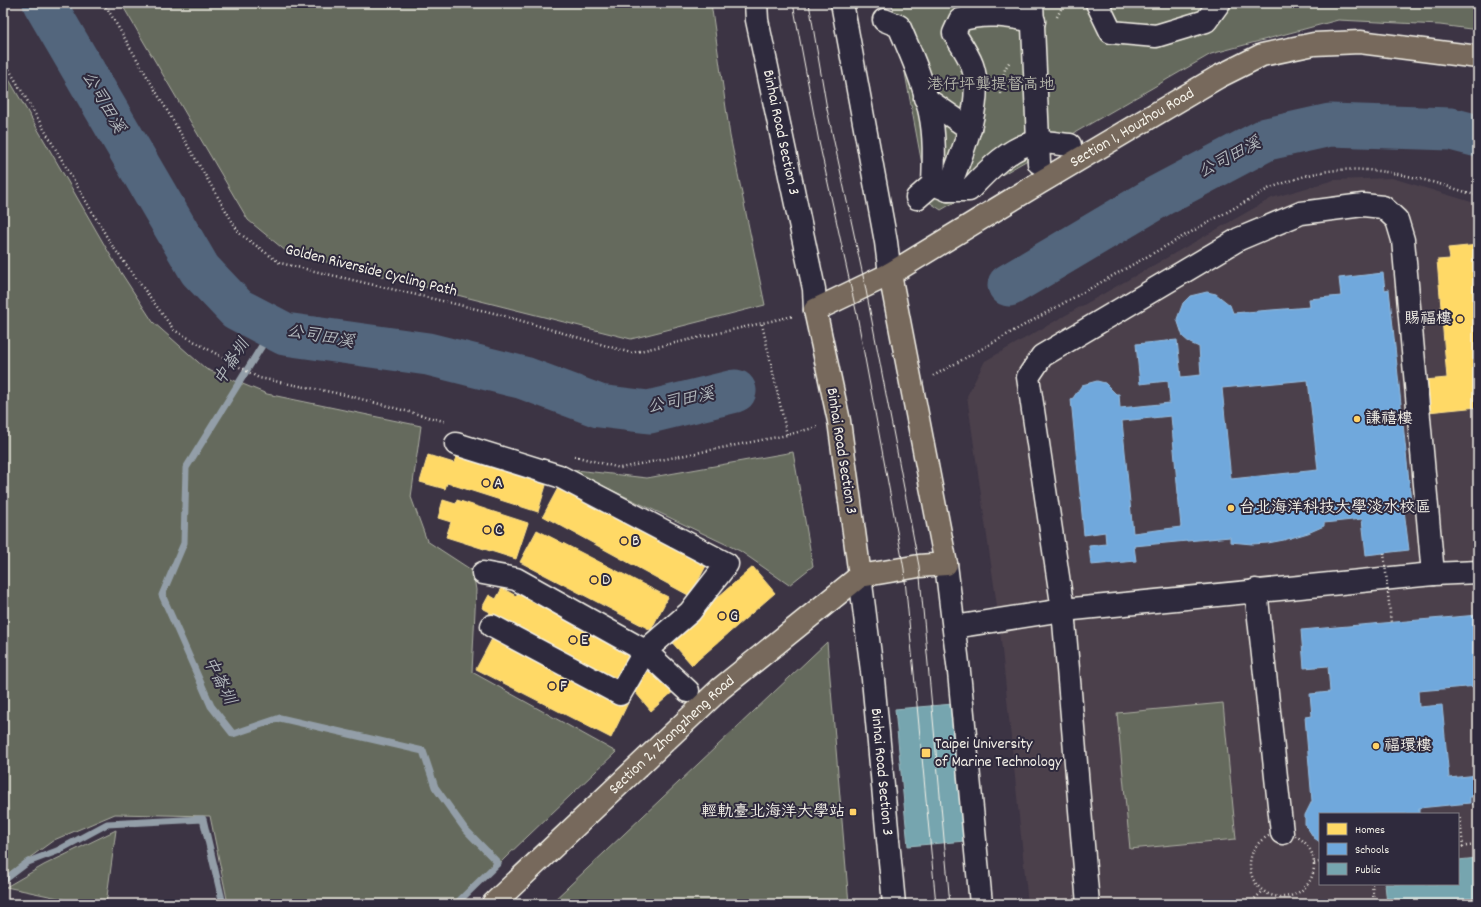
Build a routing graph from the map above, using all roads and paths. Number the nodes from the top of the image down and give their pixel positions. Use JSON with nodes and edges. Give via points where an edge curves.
{"nodes":[{"id":1,"x":104,"y":3,"type":"edge"},
{"id":2,"x":756,"y":3,"type":"edge"},
{"id":3,"x":842,"y":3,"type":"edge"},
{"id":4,"x":1097,"y":3,"type":"edge"},
{"id":5,"x":1219,"y":3,"type":"edge"},
{"id":6,"x":1033,"y":12,"type":"edge"},
{"id":7,"x":884,"y":20,"type":"dead end"},
{"id":8,"x":1478,"y":58,"type":"edge"},
{"id":9,"x":3,"y":59,"type":"edge"},
{"id":10,"x":1036,"y":68,"type":"junction"},
{"id":11,"x":925,"y":98,"type":"junction"},
{"id":12,"x":1000,"y":100,"type":"dead end"},
{"id":13,"x":970,"y":129,"type":"junction"},
{"id":14,"x":1070,"y":145,"type":"dead end"},
{"id":15,"x":1038,"y":153,"type":"junction"},
{"id":16,"x":932,"y":190,"type":"junction"},
{"id":17,"x":890,"y":274,"type":"junction"},
{"id":18,"x":815,"y":310,"type":"junction"},
{"id":19,"x":762,"y":324,"type":"junction"},
{"id":20,"x":839,"y":421,"type":"junction"},
{"id":21,"x":454,"y":434,"type":"joint"},
{"id":22,"x":787,"y":435,"type":"junction"},
{"id":23,"x":567,"y":454,"type":"dead end"},
{"id":24,"x":1384,"y":553,"type":"dead end"},
{"id":25,"x":946,"y":564,"type":"junction"},
{"id":26,"x":1478,"y":572,"type":"edge"},
{"id":27,"x":483,"y":573,"type":"dead end"},
{"id":28,"x":1433,"y":574,"type":"junction"},
{"id":29,"x":860,"y":576,"type":"junction"},
{"id":30,"x":1256,"y":590,"type":"junction"},
{"id":31,"x":1063,"y":610,"type":"junction"},
{"id":32,"x":1391,"y":623,"type":"dead end"},
{"id":33,"x":492,"y":626,"type":"dead end"},
{"id":34,"x":954,"y":627,"type":"junction"},
{"id":35,"x":645,"y":651,"type":"junction"},
{"id":36,"x":688,"y":692,"type":"dead end"},
{"id":37,"x":1460,"y":818,"type":"dead end"},
{"id":38,"x":1282,"y":833,"type":"junction"},
{"id":39,"x":1478,"y":845,"type":"edge"},
{"id":40,"x":1459,"y":847,"type":"edge"},
{"id":41,"x":1463,"y":847,"type":"junction"},
{"id":42,"x":1319,"y":862,"type":"edge"},
{"id":43,"x":1314,"y":863,"type":"junction"},
{"id":44,"x":1372,"y":885,"type":"edge"},
{"id":45,"x":1263,"y":890,"type":"junction"},
{"id":46,"x":493,"y":904,"type":"edge"},
{"id":47,"x":894,"y":904,"type":"edge"},
{"id":48,"x":981,"y":904,"type":"edge"},
{"id":49,"x":1088,"y":904,"type":"edge"},
{"id":50,"x":1249,"y":904,"type":"edge"},
{"id":51,"x":1374,"y":904,"type":"edge"}],
"edges":[{"from":1,"to":19,"type":"path","name":"Golden Riverside Cycling Path","via":[[239,233],[280,263],[498,314],[631,353]]},
{"from":2,"to":18,"type":"street","name":"Binhai Road Section 3","via":[[757,20],[814,289]]},
{"from":3,"to":17,"type":"street","via":[[885,234]]},
{"from":4,"to":5,"type":"street","via":[[1111,32],[1156,36],[1206,21]]},
{"from":6,"to":10,"type":"street"},
{"from":6,"to":13,"type":"street","via":[[1009,16],[973,16],[960,20],[954,33],[972,65],[976,85]]},
{"from":7,"to":11,"type":"street","via":[[899,26],[916,67]]},
{"from":8,"to":17,"type":"main road","name":"Section 1, Houzhou Road","via":[[1360,42],[1314,44],[1262,56],[1218,77]]},
{"from":9,"to":21,"type":"path","via":[[111,244],[174,330],[259,378],[346,395]]},
{"from":10,"to":12,"type":"path","via":[[1022,56],[1013,56],[1005,69]]},
{"from":10,"to":15,"type":"street"},
{"from":11,"to":13,"type":"street"},
{"from":11,"to":16,"type":"street","via":[[930,113],[934,155]]},
{"from":13,"to":16,"type":"street"},
{"from":14,"to":15,"type":"street"},
{"from":15,"to":16,"type":"street","via":[[1010,153],[969,190]]},
{"from":17,"to":18,"type":"main road","name":"Section 1, Houzhou Road"},
{"from":17,"to":25,"type":"main road"},
{"from":18,"to":19,"type":"path","name":"Golden Riverside Cycling Path"},
{"from":18,"to":20,"type":"main road","name":"Binhai Road Section 3"},
{"from":19,"to":22,"type":"path"},
{"from":20,"to":22,"type":"path"},
{"from":20,"to":29,"type":"main road","name":"Binhai Road Section 3"},
{"from":21,"to":35,"type":"street","via":[[559,476],[727,564],[690,612]]},
{"from":22,"to":23,"type":"path","via":[[620,468]]},
{"from":24,"to":32,"type":"path","bridge":true},
{"from":25,"to":29,"type":"main road"},
{"from":25,"to":34,"type":"street"},
{"from":26,"to":28,"type":"street"},
{"from":27,"to":35,"type":"street","via":[[516,579]]},
{"from":28,"to":30,"type":"street"},
{"from":28,"to":31,"type":"street","via":[[1403,240],[1397,220],[1383,207],[1363,205],[1301,213],[1239,239],[1042,356],[1028,377]]},
{"from":29,"to":46,"type":"main road","name":"Section 2, Zhongzheng Road","via":[[720,690]]},
{"from":29,"to":47,"type":"street","name":"Binhai Road Section 3","via":[[873,679]]},
{"from":30,"to":31,"type":"street"},
{"from":30,"to":38,"type":"street"},
{"from":31,"to":34,"type":"street"},
{"from":31,"to":49,"type":"street"},
{"from":33,"to":35,"type":"street","via":[[620,694]]},
{"from":34,"to":48,"type":"street"},
{"from":35,"to":36,"type":"street"},
{"from":37,"to":41,"type":"path"},
{"from":38,"to":43,"type":"path","via":[[1302,840],[1309,848]]},
{"from":38,"to":45,"type":"path","via":[[1262,840],[1251,857],[1250,868],[1253,878]]},
{"from":39,"to":41,"type":"path"},
{"from":40,"to":41,"type":"path"},
{"from":42,"to":43,"type":"path"},
{"from":43,"to":45,"type":"path","via":[[1311,878],[1297,893],[1277,897]]},
{"from":44,"to":51,"type":"path"},
{"from":45,"to":50,"type":"path"}]}
